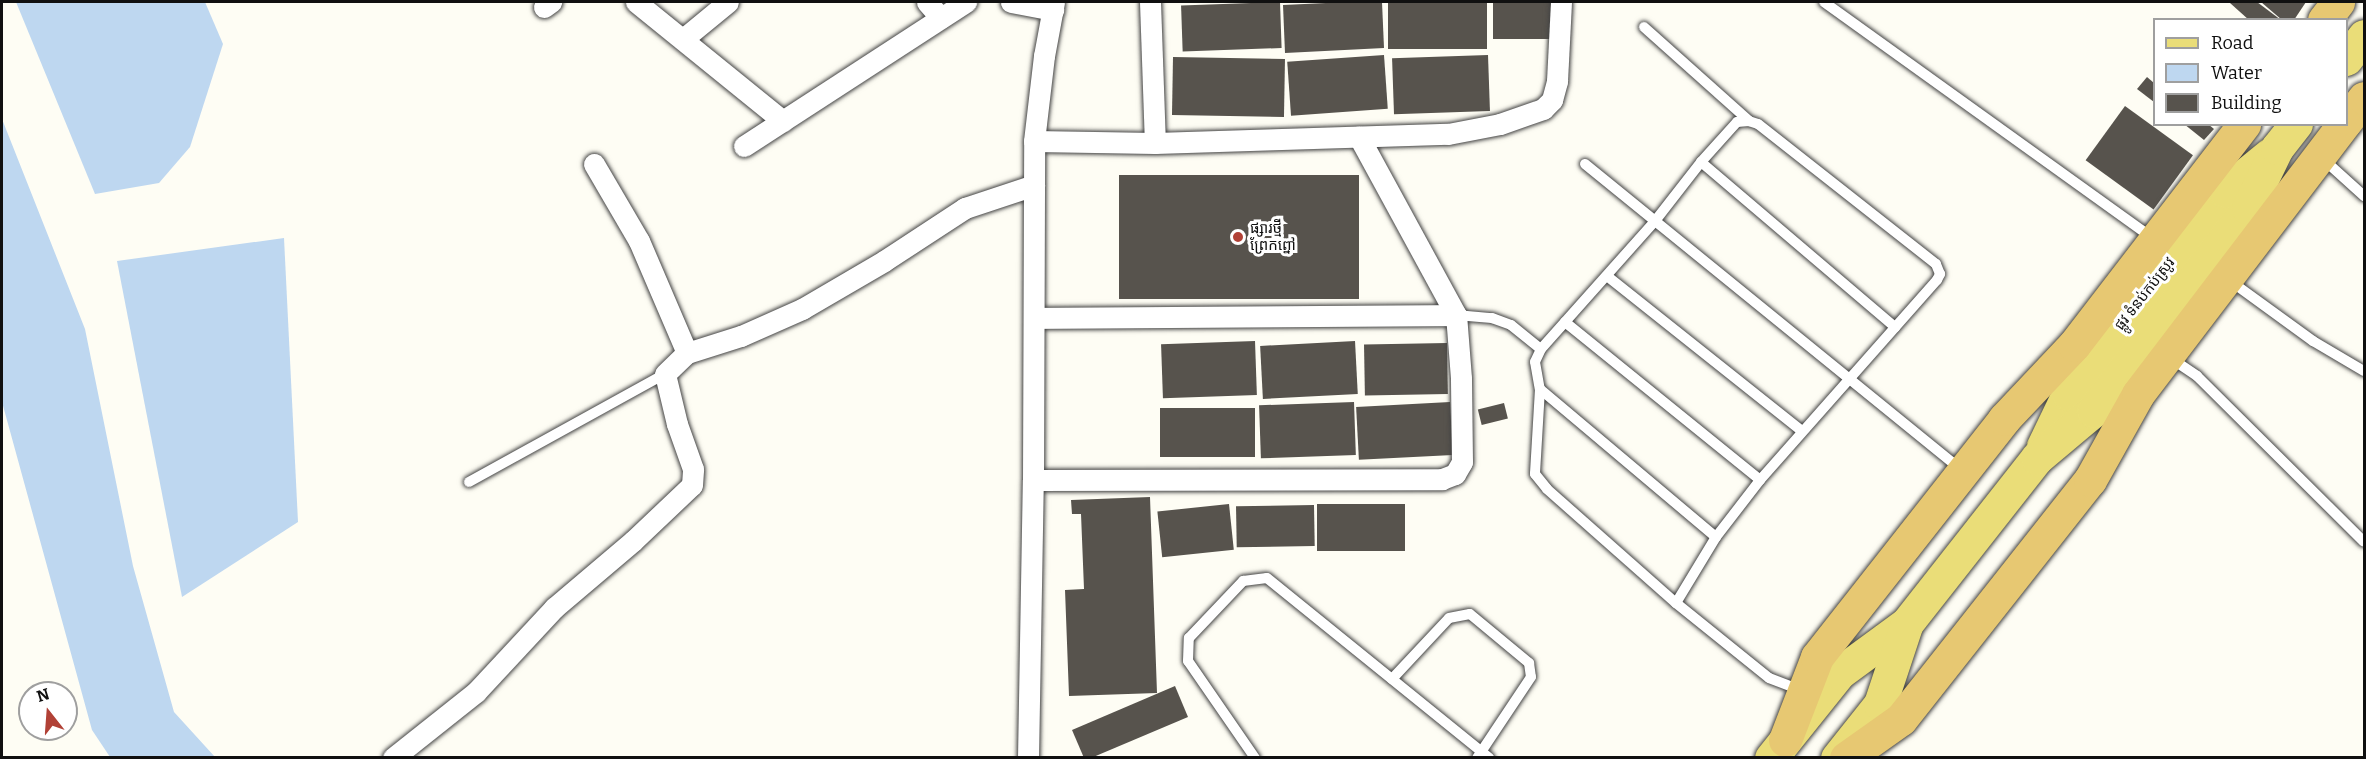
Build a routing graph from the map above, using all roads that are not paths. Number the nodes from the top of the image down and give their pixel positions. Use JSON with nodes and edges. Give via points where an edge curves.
{"nodes":[{"id":1,"x":636,"y":2,"type":"edge"},
{"id":2,"x":728,"y":2,"type":"edge"},
{"id":3,"x":927,"y":2,"type":"edge"},
{"id":4,"x":966,"y":2,"type":"edge"},
{"id":5,"x":1011,"y":2,"type":"edge"},
{"id":6,"x":1150,"y":2,"type":"edge"},
{"id":7,"x":1561,"y":2,"type":"edge"},
{"id":8,"x":1824,"y":2,"type":"edge"},
{"id":9,"x":2338,"y":2,"type":"edge"},
{"id":10,"x":1053,"y":6,"type":"edge"},
{"id":11,"x":941,"y":18,"type":"junction"},
{"id":12,"x":2326,"y":18,"type":"edge"},
{"id":13,"x":1644,"y":27,"type":"dead end"},
{"id":14,"x":2364,"y":36,"type":"edge"},
{"id":15,"x":683,"y":39,"type":"junction"},
{"id":16,"x":2348,"y":56,"type":"edge"},
{"id":17,"x":2364,"y":98,"type":"edge"},
{"id":18,"x":2348,"y":119,"type":"edge"},
{"id":19,"x":783,"y":121,"type":"junction"},
{"id":20,"x":1749,"y":121,"type":"junction"},
{"id":21,"x":2242,"y":126,"type":"edge"},
{"id":22,"x":2343,"y":126,"type":"edge"},
{"id":23,"x":2287,"y":136,"type":"edge"},
{"id":24,"x":1359,"y":137,"type":"junction"},
{"id":25,"x":1034,"y":141,"type":"junction"},
{"id":26,"x":1155,"y":143,"type":"junction"},
{"id":27,"x":744,"y":146,"type":"dead end"},
{"id":28,"x":2320,"y":156,"type":"junction"},
{"id":29,"x":1701,"y":162,"type":"junction"},
{"id":30,"x":594,"y":164,"type":"dead end"},
{"id":31,"x":1585,"y":164,"type":"dead end"},
{"id":32,"x":1035,"y":184,"type":"junction"},
{"id":33,"x":2364,"y":196,"type":"edge"},
{"id":34,"x":1655,"y":221,"type":"junction"},
{"id":35,"x":2155,"y":240,"type":"junction"},
{"id":36,"x":1606,"y":276,"type":"junction"},
{"id":37,"x":2227,"y":278,"type":"junction"},
{"id":38,"x":1456,"y":315,"type":"junction"},
{"id":39,"x":1034,"y":318,"type":"junction"},
{"id":40,"x":1565,"y":322,"type":"junction"},
{"id":41,"x":1894,"y":327,"type":"junction"},
{"id":42,"x":1541,"y":349,"type":"junction"},
{"id":43,"x":687,"y":353,"type":"junction"},
{"id":44,"x":2167,"y":356,"type":"junction"},
{"id":45,"x":2364,"y":370,"type":"edge"},
{"id":46,"x":664,"y":374,"type":"junction"},
{"id":47,"x":1851,"y":379,"type":"junction"},
{"id":48,"x":1540,"y":389,"type":"junction"},
{"id":49,"x":1802,"y":431,"type":"junction"},
{"id":50,"x":1962,"y":471,"type":"junction"},
{"id":51,"x":1033,"y":480,"type":"junction"},
{"id":52,"x":1760,"y":480,"type":"junction"},
{"id":53,"x":469,"y":482,"type":"dead end"},
{"id":54,"x":1716,"y":537,"type":"junction"},
{"id":55,"x":2364,"y":542,"type":"edge"},
{"id":56,"x":1676,"y":603,"type":"junction"},
{"id":57,"x":1907,"y":623,"type":"junction"},
{"id":58,"x":1392,"y":680,"type":"junction"},
{"id":59,"x":1804,"y":691,"type":"junction"},
{"id":60,"x":1778,"y":749,"type":"edge"},
{"id":61,"x":1483,"y":756,"type":"edge"},
{"id":62,"x":393,"y":758,"type":"edge"},
{"id":63,"x":1028,"y":758,"type":"edge"},
{"id":64,"x":1255,"y":758,"type":"edge"},
{"id":65,"x":1838,"y":758,"type":"edge"},
{"id":66,"x":1846,"y":758,"type":"edge"}],
"edges":[{"from":1,"to":15,"type":"street"},
{"from":2,"to":15,"type":"street"},
{"from":3,"to":11,"type":"street"},
{"from":4,"to":11,"type":"street"},
{"from":5,"to":10,"type":"street"},
{"from":6,"to":26,"type":"street"},
{"from":7,"to":24,"type":"street","via":[[1557,81],[1552,100],[1543,109],[1500,124],[1448,134]]},
{"from":8,"to":35,"type":"lane"},
{"from":9,"to":12,"type":"highway"},
{"from":10,"to":25,"type":"street"},
{"from":11,"to":19,"type":"street"},
{"from":13,"to":20,"type":"lane"},
{"from":14,"to":16,"type":"main road"},
{"from":15,"to":19,"type":"street"},
{"from":17,"to":18,"type":"highway"},
{"from":19,"to":27,"type":"street"},
{"from":20,"to":29,"type":"lane","via":[[1737,122]]},
{"from":20,"to":41,"type":"lane","via":[[1758,124],[1936,264],[1940,274],[1937,280]]},
{"from":21,"to":35,"type":"highway"},
{"from":22,"to":28,"type":"highway"},
{"from":23,"to":57,"type":"main road","name":"ផ្លូវ ទំនប់កប់ស្រូវ","via":[[2210,209],[2068,394],[2037,458]]},
{"from":24,"to":26,"type":"street"},
{"from":24,"to":38,"type":"street"},
{"from":25,"to":26,"type":"street"},
{"from":25,"to":32,"type":"street"},
{"from":28,"to":33,"type":"lane"},
{"from":28,"to":37,"type":"highway"},
{"from":29,"to":34,"type":"lane"},
{"from":29,"to":41,"type":"lane"},
{"from":30,"to":43,"type":"street","via":[[639,241]]},
{"from":31,"to":34,"type":"lane"},
{"from":32,"to":39,"type":"street"},
{"from":32,"to":43,"type":"street","via":[[965,208],[802,309],[741,336]]},
{"from":34,"to":36,"type":"lane"},
{"from":34,"to":47,"type":"lane"},
{"from":35,"to":50,"type":"highway","via":[[2074,345],[2004,419]]},
{"from":36,"to":40,"type":"lane"},
{"from":36,"to":49,"type":"lane"},
{"from":37,"to":44,"type":"highway"},
{"from":37,"to":45,"type":"lane","via":[[2313,341]]},
{"from":38,"to":39,"type":"street"},
{"from":38,"to":42,"type":"lane","via":[[1492,318],[1511,326]]},
{"from":38,"to":51,"type":"street","via":[[1462,462],[1455,474],[1442,479]]},
{"from":39,"to":51,"type":"street"},
{"from":40,"to":42,"type":"lane"},
{"from":40,"to":52,"type":"lane"},
{"from":41,"to":47,"type":"lane"},
{"from":42,"to":48,"type":"lane","via":[[1535,362]]},
{"from":43,"to":46,"type":"street"},
{"from":44,"to":55,"type":"lane","via":[[2197,376]]},
{"from":44,"to":66,"type":"highway","via":[[2138,394],[2090,480],[1909,710]]},
{"from":46,"to":53,"type":"lane"},
{"from":46,"to":62,"type":"street","via":[[693,469],[692,485],[633,542],[554,608],[476,692]]},
{"from":47,"to":49,"type":"lane"},
{"from":47,"to":50,"type":"lane"},
{"from":48,"to":54,"type":"lane"},
{"from":48,"to":56,"type":"lane","via":[[1536,474],[1547,489]]},
{"from":49,"to":52,"type":"lane"},
{"from":50,"to":59,"type":"highway","via":[[1817,657]]},
{"from":51,"to":63,"type":"street"},
{"from":52,"to":54,"type":"lane"},
{"from":54,"to":56,"type":"lane"},
{"from":56,"to":59,"type":"lane","via":[[1769,678]]},
{"from":57,"to":60,"type":"main road","name":"ផ្លូវ ទំនប់កប់ស្រូវ","via":[[1839,673]]},
{"from":57,"to":65,"type":"main road","name":"ផ្លូវ ទំនប់កប់ស្រូវ","via":[[1880,704]]},
{"from":58,"to":61,"type":"lane"},
{"from":58,"to":61,"type":"lane","via":[[1449,618],[1470,614],[1529,663],[1531,677]]},
{"from":58,"to":64,"type":"lane","via":[[1267,578],[1243,581],[1189,638],[1188,661]]},
{"from":59,"to":60,"type":"highway"}]}
